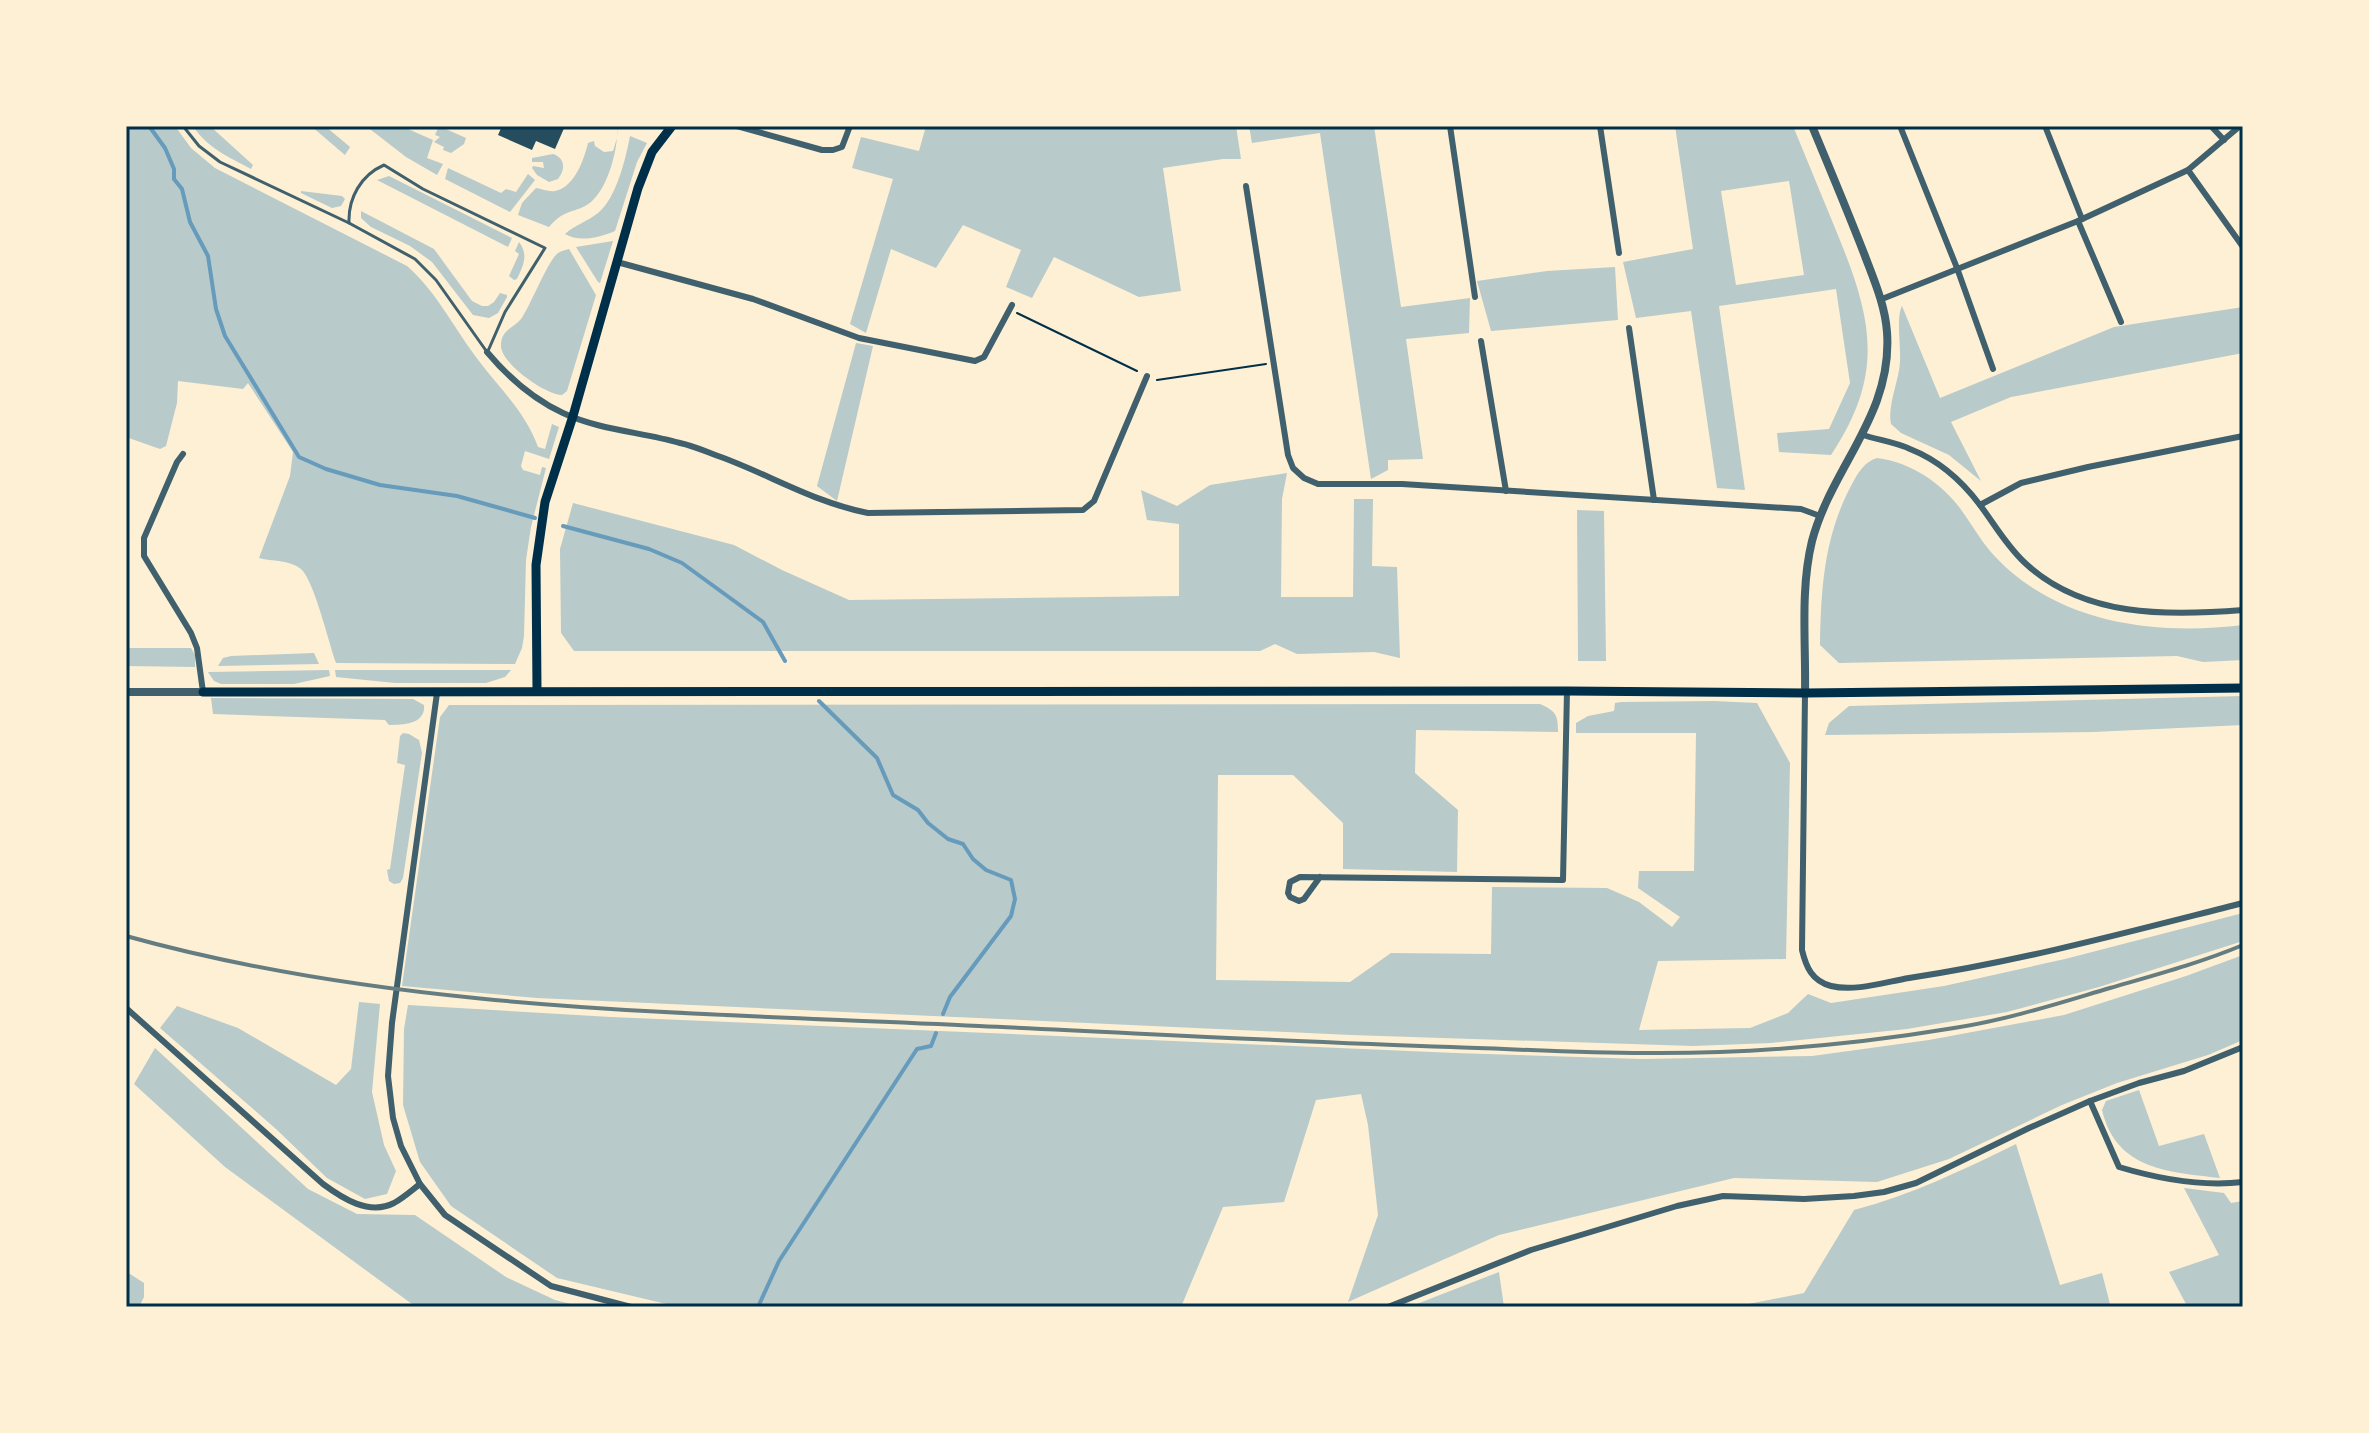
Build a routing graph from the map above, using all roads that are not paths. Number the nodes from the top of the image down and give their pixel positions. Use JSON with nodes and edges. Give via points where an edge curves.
{"nodes":[{"id":1,"x":183,"y":126,"type":"edge"},
{"id":2,"x":672,"y":126,"type":"edge"},
{"id":3,"x":737,"y":126,"type":"edge"},
{"id":4,"x":850,"y":126,"type":"edge"},
{"id":5,"x":1450,"y":126,"type":"edge"},
{"id":6,"x":1600,"y":126,"type":"edge"},
{"id":7,"x":1812,"y":126,"type":"edge"},
{"id":8,"x":1900,"y":126,"type":"edge"},
{"id":9,"x":2045,"y":126,"type":"edge"},
{"id":10,"x":2211,"y":126,"type":"edge"},
{"id":11,"x":2240,"y":126,"type":"edge"},
{"id":12,"x":2224,"y":140,"type":"junction"},
{"id":13,"x":2188,"y":170,"type":"junction"},
{"id":14,"x":1246,"y":186,"type":"dead end"},
{"id":15,"x":2080,"y":220,"type":"junction"},
{"id":16,"x":349,"y":223,"type":"junction"},
{"id":17,"x":2243,"y":247,"type":"edge"},
{"id":18,"x":1619,"y":253,"type":"dead end"},
{"id":19,"x":617,"y":262,"type":"junction"},
{"id":20,"x":1957,"y":268,"type":"junction"},
{"id":21,"x":1475,"y":297,"type":"dead end"},
{"id":22,"x":1882,"y":299,"type":"junction"},
{"id":23,"x":1012,"y":305,"type":"road end"},
{"id":24,"x":2121,"y":322,"type":"dead end"},
{"id":25,"x":1629,"y":328,"type":"dead end"},
{"id":26,"x":1481,"y":341,"type":"dead end"},
{"id":27,"x":487,"y":352,"type":"junction"},
{"id":28,"x":1993,"y":369,"type":"dead end"},
{"id":29,"x":1147,"y":376,"type":"road end"},
{"id":30,"x":573,"y":416,"type":"junction"},
{"id":31,"x":1863,"y":435,"type":"junction"},
{"id":32,"x":2243,"y":436,"type":"edge"},
{"id":33,"x":183,"y":454,"type":"dead end"},
{"id":34,"x":1506,"y":491,"type":"junction"},
{"id":35,"x":1654,"y":500,"type":"junction"},
{"id":36,"x":1980,"y":505,"type":"junction"},
{"id":37,"x":1820,"y":516,"type":"junction"},
{"id":38,"x":2243,"y":610,"type":"edge"},
{"id":39,"x":2243,"y":688,"type":"edge"},
{"id":40,"x":537,"y":691,"type":"junction"},
{"id":41,"x":1567,"y":691,"type":"junction"},
{"id":42,"x":126,"y":692,"type":"edge"},
{"id":43,"x":203,"y":692,"type":"junction"},
{"id":44,"x":437,"y":693,"type":"junction"},
{"id":45,"x":1805,"y":693,"type":"junction"},
{"id":46,"x":1320,"y":877,"type":"junction"},
{"id":47,"x":2243,"y":903,"type":"edge"},
{"id":48,"x":126,"y":1008,"type":"edge"},
{"id":49,"x":2243,"y":1047,"type":"edge"},
{"id":50,"x":2090,"y":1101,"type":"junction"},
{"id":51,"x":2243,"y":1182,"type":"edge"},
{"id":52,"x":420,"y":1184,"type":"junction"},
{"id":53,"x":631,"y":1307,"type":"edge"},
{"id":54,"x":1388,"y":1307,"type":"edge"}],
"edges":[{"from":1,"to":16,"type":"lane","via":[[220,162]]},
{"from":2,"to":19,"type":"main road","via":[[652,152]]},
{"from":3,"to":4,"type":"street","via":[[822,150],[842,147]]},
{"from":5,"to":21,"type":"street"},
{"from":6,"to":18,"type":"street"},
{"from":7,"to":22,"type":"street"},
{"from":8,"to":20,"type":"street"},
{"from":9,"to":15,"type":"street"},
{"from":10,"to":12,"type":"street"},
{"from":11,"to":12,"type":"street"},
{"from":12,"to":13,"type":"street"},
{"from":13,"to":15,"type":"street"},
{"from":13,"to":17,"type":"street"},
{"from":14,"to":34,"type":"street","via":[[1293,468],[1318,484]]},
{"from":15,"to":20,"type":"street"},
{"from":15,"to":24,"type":"street"},
{"from":16,"to":27,"type":"lane","via":[[402,250],[426,269]]},
{"from":16,"to":27,"type":"lane","via":[[351,202],[364,178],[384,165],[545,248]]},
{"from":19,"to":23,"type":"street","via":[[753,299],[859,338],[975,361],[984,357]]},
{"from":19,"to":30,"type":"main road"},
{"from":20,"to":22,"type":"street"},
{"from":20,"to":28,"type":"street"},
{"from":22,"to":31,"type":"street","via":[[1885,369]]},
{"from":25,"to":35,"type":"street"},
{"from":26,"to":34,"type":"street"},
{"from":27,"to":30,"type":"street","via":[[522,387]]},
{"from":29,"to":30,"type":"street","via":[[1094,501],[1083,510],[868,513],[843,508],[681,443]]},
{"from":30,"to":40,"type":"main road","via":[[545,502],[536,565]]},
{"from":31,"to":36,"type":"street","via":[[1909,448],[1945,468]]},
{"from":31,"to":37,"type":"street"},
{"from":32,"to":36,"type":"street","via":[[2021,483]]},
{"from":33,"to":43,"type":"street","via":[[143,547],[191,633]]},
{"from":34,"to":35,"type":"street"},
{"from":35,"to":37,"type":"street","via":[[1801,509]]},
{"from":36,"to":38,"type":"street","via":[[2027,565],[2080,597],[2151,613]]},
{"from":37,"to":45,"type":"street","via":[[1806,578]]},
{"from":39,"to":45,"type":"main road"},
{"from":40,"to":41,"type":"main road"},
{"from":40,"to":44,"type":"main road"},
{"from":41,"to":45,"type":"main road"},
{"from":41,"to":46,"type":"street","via":[[1563,880]]},
{"from":42,"to":43,"type":"street"},
{"from":43,"to":44,"type":"main road"},
{"from":44,"to":52,"type":"street","via":[[388,1076],[401,1146]]},
{"from":45,"to":47,"type":"street","via":[[1802,950],[1815,979],[1855,987],[1959,970]]},
{"from":46,"to":46,"type":"street","via":[[1304,899],[1290,897],[1288,887],[1295,878]]},
{"from":48,"to":52,"type":"street","via":[[343,1198],[378,1207],[392,1204]]},
{"from":49,"to":50,"type":"street"},
{"from":50,"to":51,"type":"street","via":[[2119,1167],[2170,1179]]},
{"from":50,"to":54,"type":"street","via":[[1916,1183],[1854,1196],[1723,1196],[1677,1206],[1531,1250]]},
{"from":52,"to":53,"type":"street","via":[[445,1215],[551,1286]]}]}
